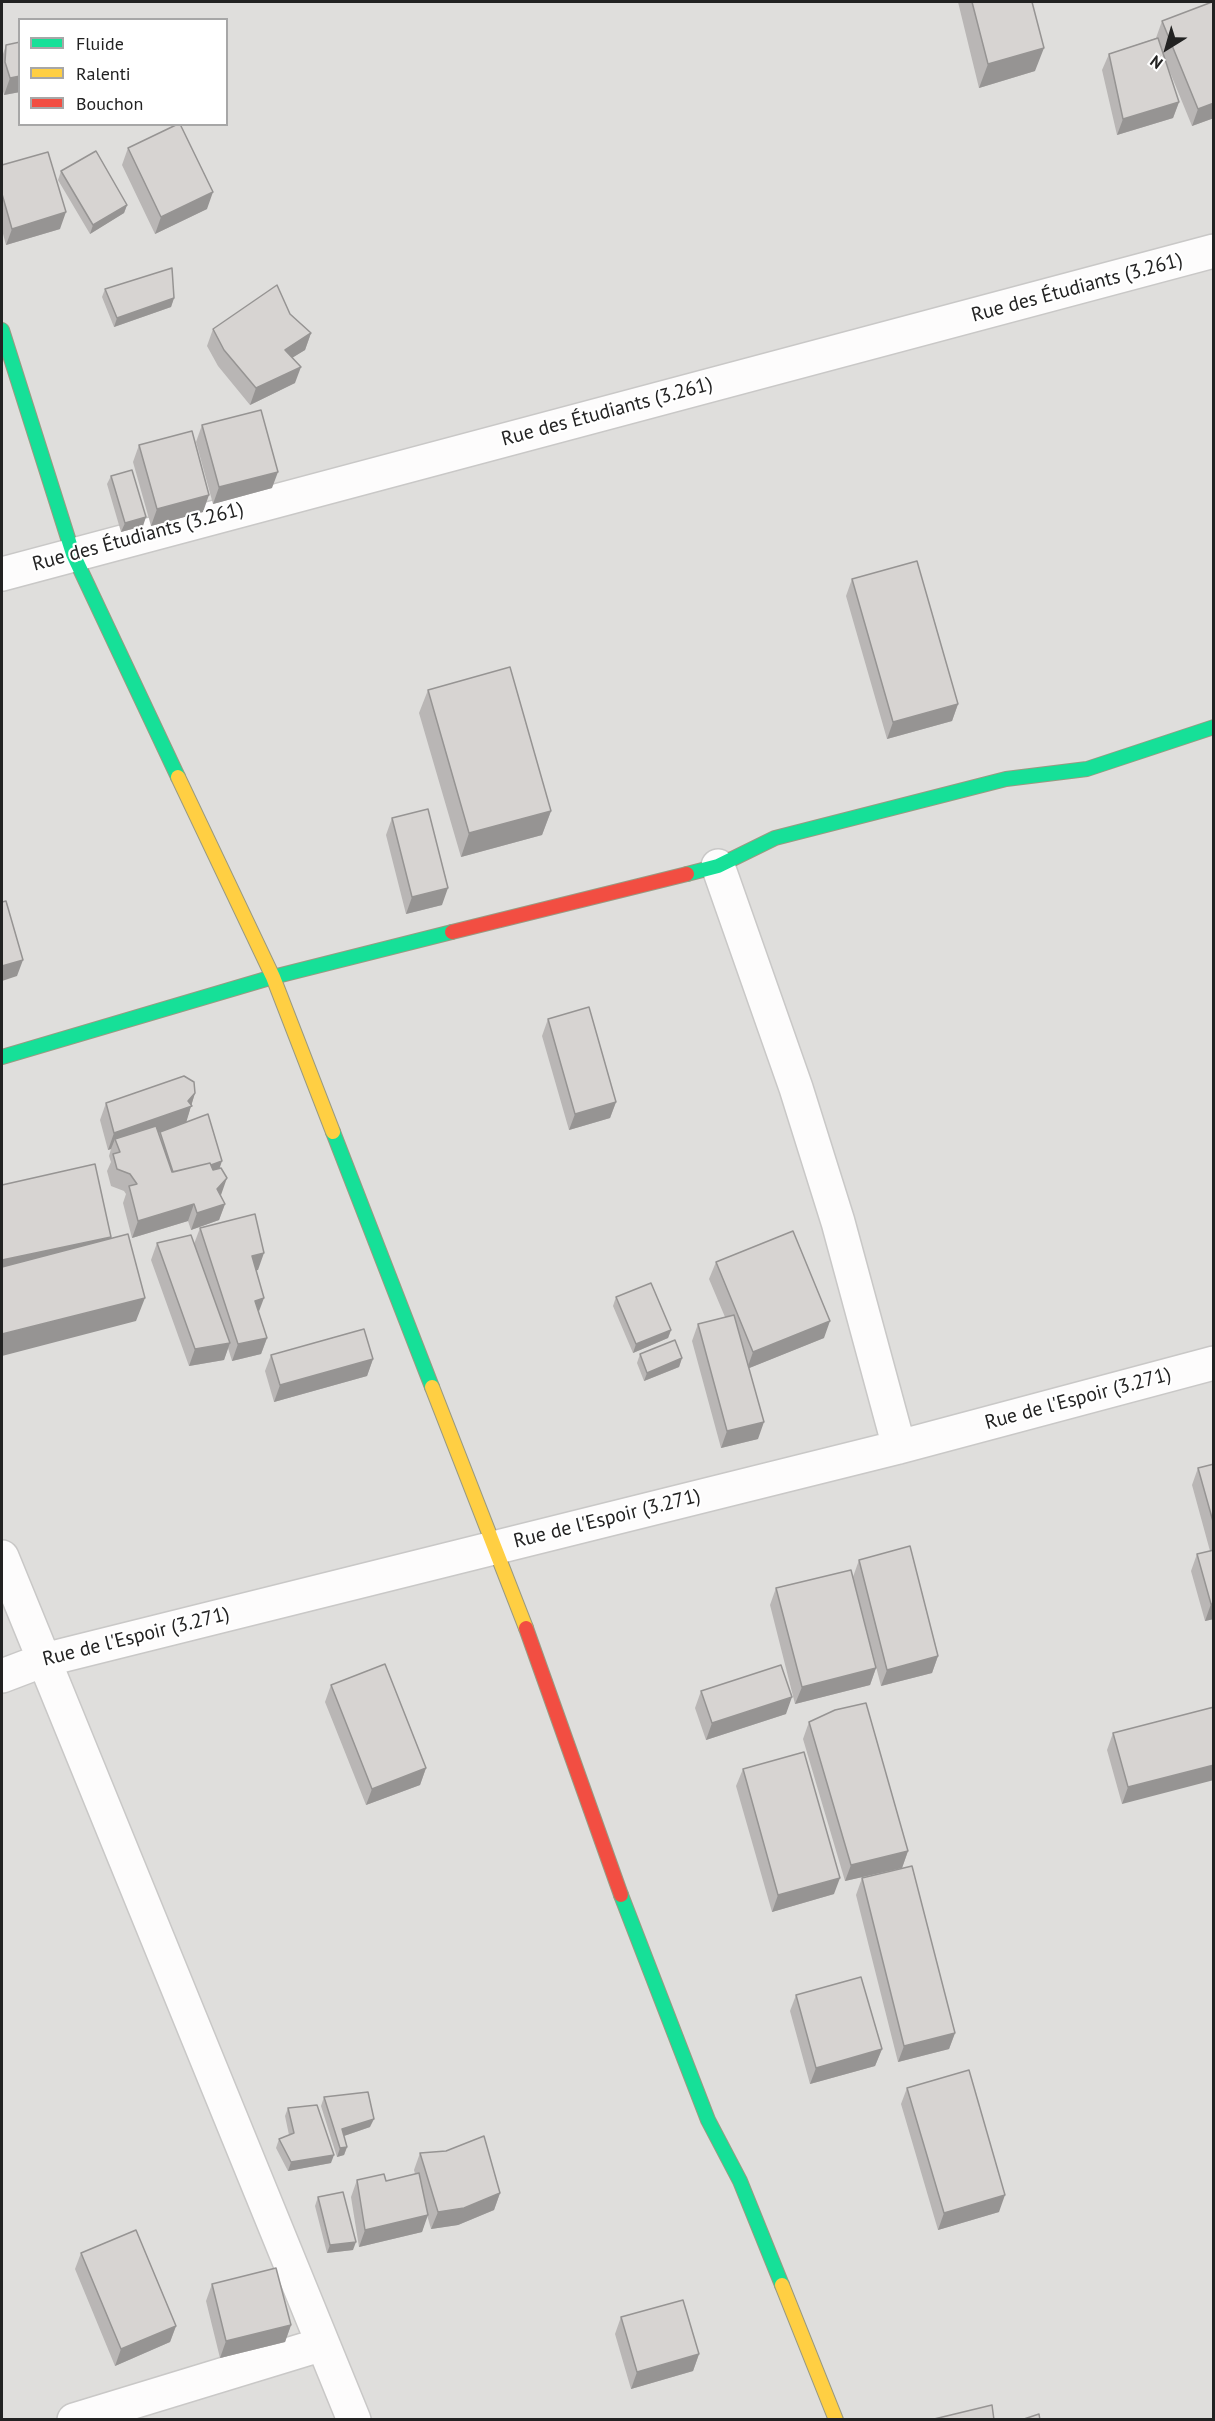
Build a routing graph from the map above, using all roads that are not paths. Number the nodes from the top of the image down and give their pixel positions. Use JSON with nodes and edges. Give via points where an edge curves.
{"nodes":[{"id":1,"x":1214,"y":251,"type":"edge"},
{"id":2,"x":2,"y":330,"type":"edge"},
{"id":3,"x":74,"y":554,"type":"junction"},
{"id":4,"x":2,"y":574,"type":"edge"},
{"id":5,"x":1214,"y":727,"type":"edge"},
{"id":6,"x":718,"y":866,"type":"junction"},
{"id":7,"x":273,"y":977,"type":"junction"},
{"id":8,"x":2,"y":1057,"type":"edge"},
{"id":9,"x":1214,"y":1363,"type":"edge"},
{"id":10,"x":899,"y":1447,"type":"junction"},
{"id":11,"x":493,"y":1548,"type":"junction"},
{"id":12,"x":2,"y":1557,"type":"edge"},
{"id":13,"x":44,"y":1660,"type":"junction"},
{"id":14,"x":2,"y":1676,"type":"edge"},
{"id":15,"x":323,"y":2344,"type":"junction"},
{"id":16,"x":74,"y":2420,"type":"edge"},
{"id":17,"x":354,"y":2420,"type":"edge"},
{"id":18,"x":836,"y":2420,"type":"edge"}],
"edges":[{"from":1,"to":3,"type":"street","name":"Rue des Étudiants (3.261)"},
{"from":2,"to":3,"type":"street"},
{"from":3,"to":4,"type":"street","name":"Rue des Étudiants (3.261)"},
{"from":3,"to":7,"type":"street"},
{"from":5,"to":6,"type":"street","via":[[1086,769],[1006,779],[775,838]]},
{"from":6,"to":7,"type":"street"},
{"from":6,"to":10,"type":"street","via":[[835,1210]]},
{"from":7,"to":8,"type":"street"},
{"from":7,"to":11,"type":"street"},
{"from":9,"to":10,"type":"street","name":"Rue de l'Espoir (3.271)"},
{"from":10,"to":11,"type":"street","name":"Rue de l'Espoir (3.271)"},
{"from":11,"to":13,"type":"street","name":"Rue de l'Espoir (3.271)"},
{"from":11,"to":18,"type":"street","via":[[708,2120],[740,2181]]},
{"from":12,"to":13,"type":"street"},
{"from":13,"to":14,"type":"street","name":"Rue de l'Espoir (3.271)"},
{"from":13,"to":15,"type":"street"},
{"from":15,"to":16,"type":"street"},
{"from":15,"to":17,"type":"street"}]}
